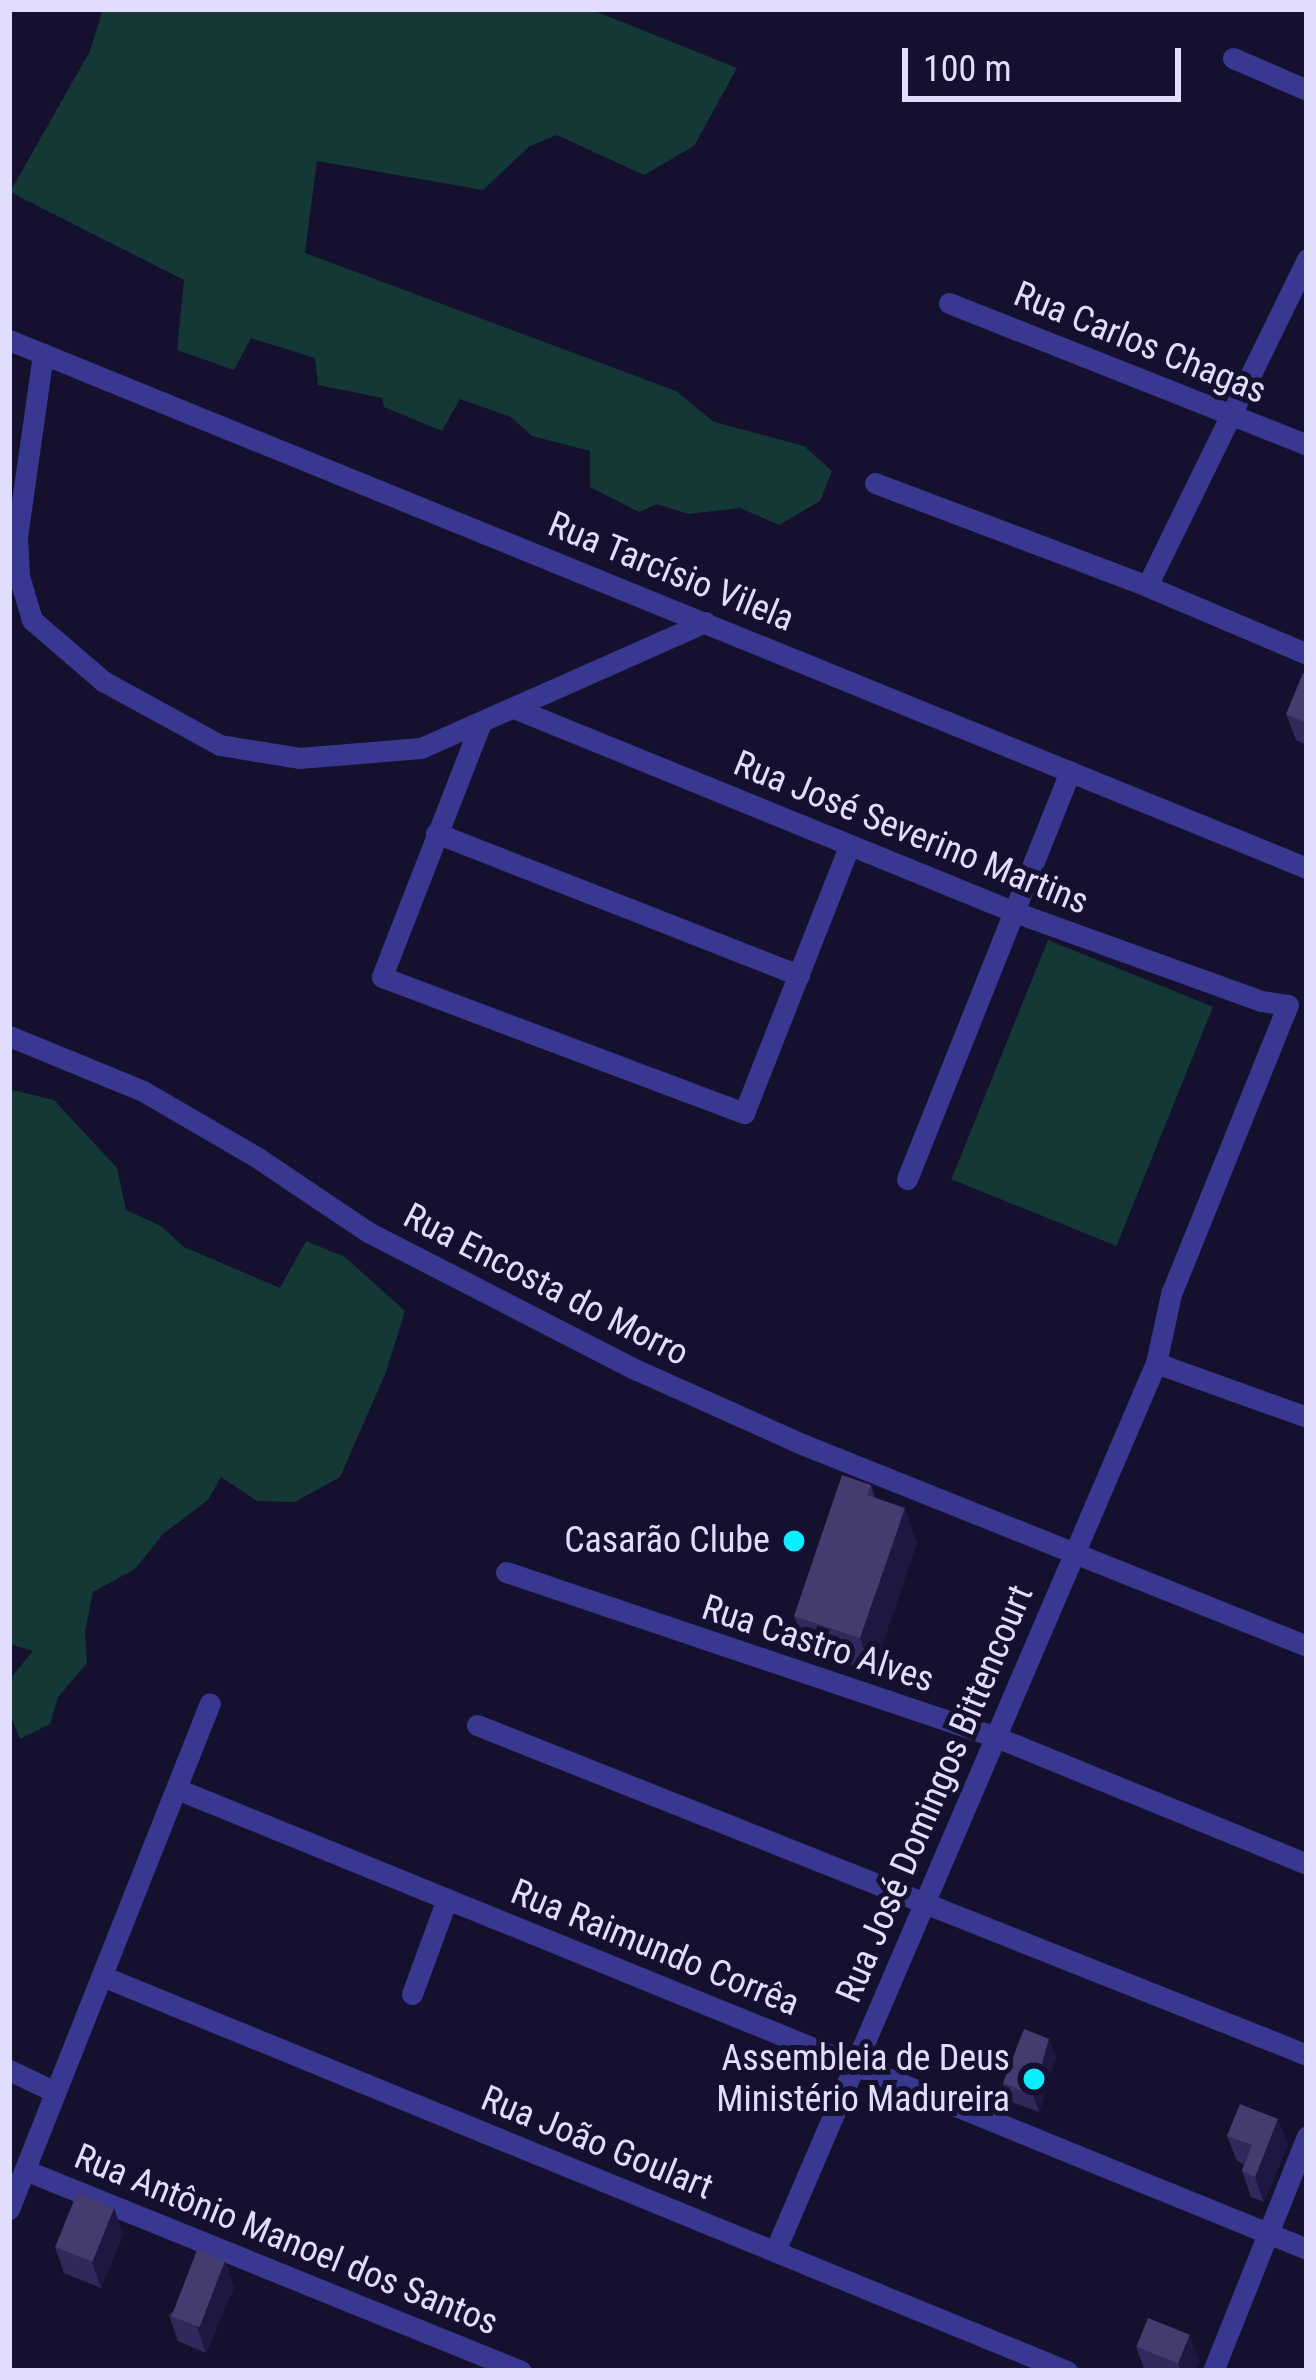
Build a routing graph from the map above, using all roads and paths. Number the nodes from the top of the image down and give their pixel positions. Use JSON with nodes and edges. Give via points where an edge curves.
{"nodes":[{"id":1,"x":1233,"y":58,"type":"dead end"},
{"id":2,"x":1307,"y":90,"type":"edge"},
{"id":3,"x":1307,"y":259,"type":"edge"},
{"id":4,"x":949,"y":303,"type":"dead end"},
{"id":5,"x":9,"y":340,"type":"edge"},
{"id":6,"x":43,"y":354,"type":"junction"},
{"id":7,"x":1233,"y":416,"type":"junction"},
{"id":8,"x":1307,"y":445,"type":"edge"},
{"id":9,"x":875,"y":483,"type":"dead end"},
{"id":10,"x":1147,"y":586,"type":"junction"},
{"id":11,"x":705,"y":622,"type":"junction"},
{"id":12,"x":1307,"y":654,"type":"edge"},
{"id":13,"x":514,"y":708,"type":"junction"},
{"id":14,"x":480,"y":725,"type":"junction"},
{"id":15,"x":1070,"y":771,"type":"junction"},
{"id":16,"x":436,"y":833,"type":"junction"},
{"id":17,"x":849,"y":847,"type":"junction"},
{"id":18,"x":1307,"y":868,"type":"edge"},
{"id":19,"x":1017,"y":913,"type":"junction"},
{"id":20,"x":799,"y":975,"type":"junction"},
{"id":21,"x":1297,"y":1000,"type":"edge"},
{"id":22,"x":9,"y":1036,"type":"edge"},
{"id":23,"x":907,"y":1179,"type":"dead end"},
{"id":24,"x":1156,"y":1363,"type":"junction"},
{"id":25,"x":1307,"y":1417,"type":"edge"},
{"id":26,"x":1075,"y":1553,"type":"junction"},
{"id":27,"x":506,"y":1572,"type":"dead end"},
{"id":28,"x":1307,"y":1646,"type":"edge"},
{"id":29,"x":210,"y":1703,"type":"dead end"},
{"id":30,"x":477,"y":1725,"type":"dead end"},
{"id":31,"x":996,"y":1737,"type":"junction"},
{"id":32,"x":177,"y":1789,"type":"junction"},
{"id":33,"x":1307,"y":1864,"type":"edge"},
{"id":34,"x":447,"y":1899,"type":"junction"},
{"id":35,"x":924,"y":1902,"type":"junction"},
{"id":36,"x":102,"y":1976,"type":"junction"},
{"id":37,"x":412,"y":1994,"type":"dead end"},
{"id":38,"x":1307,"y":2054,"type":"edge"},
{"id":39,"x":855,"y":2065,"type":"junction"},
{"id":40,"x":9,"y":2070,"type":"edge"},
{"id":41,"x":55,"y":2092,"type":"junction"},
{"id":42,"x":1307,"y":2136,"type":"edge"},
{"id":43,"x":26,"y":2170,"type":"junction"},
{"id":44,"x":10,"y":2204,"type":"edge"},
{"id":45,"x":1268,"y":2233,"type":"junction"},
{"id":46,"x":1307,"y":2248,"type":"edge"},
{"id":47,"x":775,"y":2252,"type":"junction"},
{"id":48,"x":521,"y":2371,"type":"edge"},
{"id":49,"x":1067,"y":2371,"type":"edge"},
{"id":50,"x":1213,"y":2371,"type":"edge"}],
"edges":[{"from":1,"to":2,"type":"street"},
{"from":3,"to":7,"type":"street"},
{"from":4,"to":7,"type":"street","name":"Rua Carlos Chagas"},
{"from":5,"to":6,"type":"street","name":"Rua Tarcísio Vilela"},
{"from":6,"to":11,"type":"street","name":"Rua Tarcísio Vilela"},
{"from":6,"to":14,"type":"street","via":[[19,517],[19,576],[32,620],[72,659],[200,736],[263,754],[399,752]]},
{"from":7,"to":8,"type":"street","name":"Rua Carlos Chagas"},
{"from":7,"to":10,"type":"street"},
{"from":9,"to":10,"type":"street"},
{"from":10,"to":12,"type":"street"},
{"from":11,"to":13,"type":"street"},
{"from":11,"to":15,"type":"street","name":"Rua Tarcísio Vilela"},
{"from":13,"to":14,"type":"street"},
{"from":13,"to":17,"type":"street","name":"Rua José Severino Martins"},
{"from":14,"to":16,"type":"street"},
{"from":15,"to":18,"type":"street","name":"Rua Tarcísio Vilela"},
{"from":15,"to":19,"type":"street"},
{"from":16,"to":20,"type":"street"},
{"from":16,"to":20,"type":"street","via":[[382,977],[743,1113]]},
{"from":17,"to":19,"type":"street","name":"Rua José Severino Martins"},
{"from":17,"to":20,"type":"street"},
{"from":19,"to":21,"type":"street","name":"Rua José Severino Martins","via":[[1262,1001]]},
{"from":19,"to":23,"type":"street"},
{"from":21,"to":24,"type":"street","name":"Rua José Domingos Bittencourt","via":[[1171,1294]]},
{"from":22,"to":26,"type":"street","name":"Rua Encosta do Morro","via":[[143,1090],[386,1243],[637,1370]]},
{"from":24,"to":25,"type":"street"},
{"from":24,"to":26,"type":"street","name":"Rua José Domingos Bittencourt"},
{"from":26,"to":28,"type":"street","name":"Rua Encosta do Morro"},
{"from":26,"to":31,"type":"street","name":"Rua José Domingos Bittencourt"},
{"from":27,"to":31,"type":"street","name":"Rua Castro Alves"},
{"from":29,"to":32,"type":"street"},
{"from":30,"to":35,"type":"street"},
{"from":31,"to":33,"type":"street","name":"Rua Castro Alves"},
{"from":31,"to":35,"type":"street","name":"Rua José Domingos Bittencourt"},
{"from":32,"to":34,"type":"street","name":"Rua Raimundo Corrêa"},
{"from":32,"to":36,"type":"street"},
{"from":34,"to":37,"type":"street"},
{"from":34,"to":39,"type":"street","name":"Rua Raimundo Corrêa"},
{"from":35,"to":38,"type":"street"},
{"from":35,"to":39,"type":"street","name":"Rua José Domingos Bittencourt"},
{"from":36,"to":41,"type":"street"},
{"from":36,"to":47,"type":"street","name":"Rua João Goulart"},
{"from":39,"to":45,"type":"street","name":"Rua Raimundo Corrêa"},
{"from":39,"to":47,"type":"street","name":"Rua José Domingos Bittencourt"},
{"from":40,"to":41,"type":"street"},
{"from":41,"to":43,"type":"street"},
{"from":42,"to":45,"type":"street"},
{"from":43,"to":44,"type":"street"},
{"from":43,"to":48,"type":"street","name":"Rua Antônio Manoel dos Santos"},
{"from":45,"to":46,"type":"street","name":"Rua Raimundo Corrêa"},
{"from":45,"to":50,"type":"street"},
{"from":47,"to":49,"type":"street","name":"Rua João Goulart"}]}
